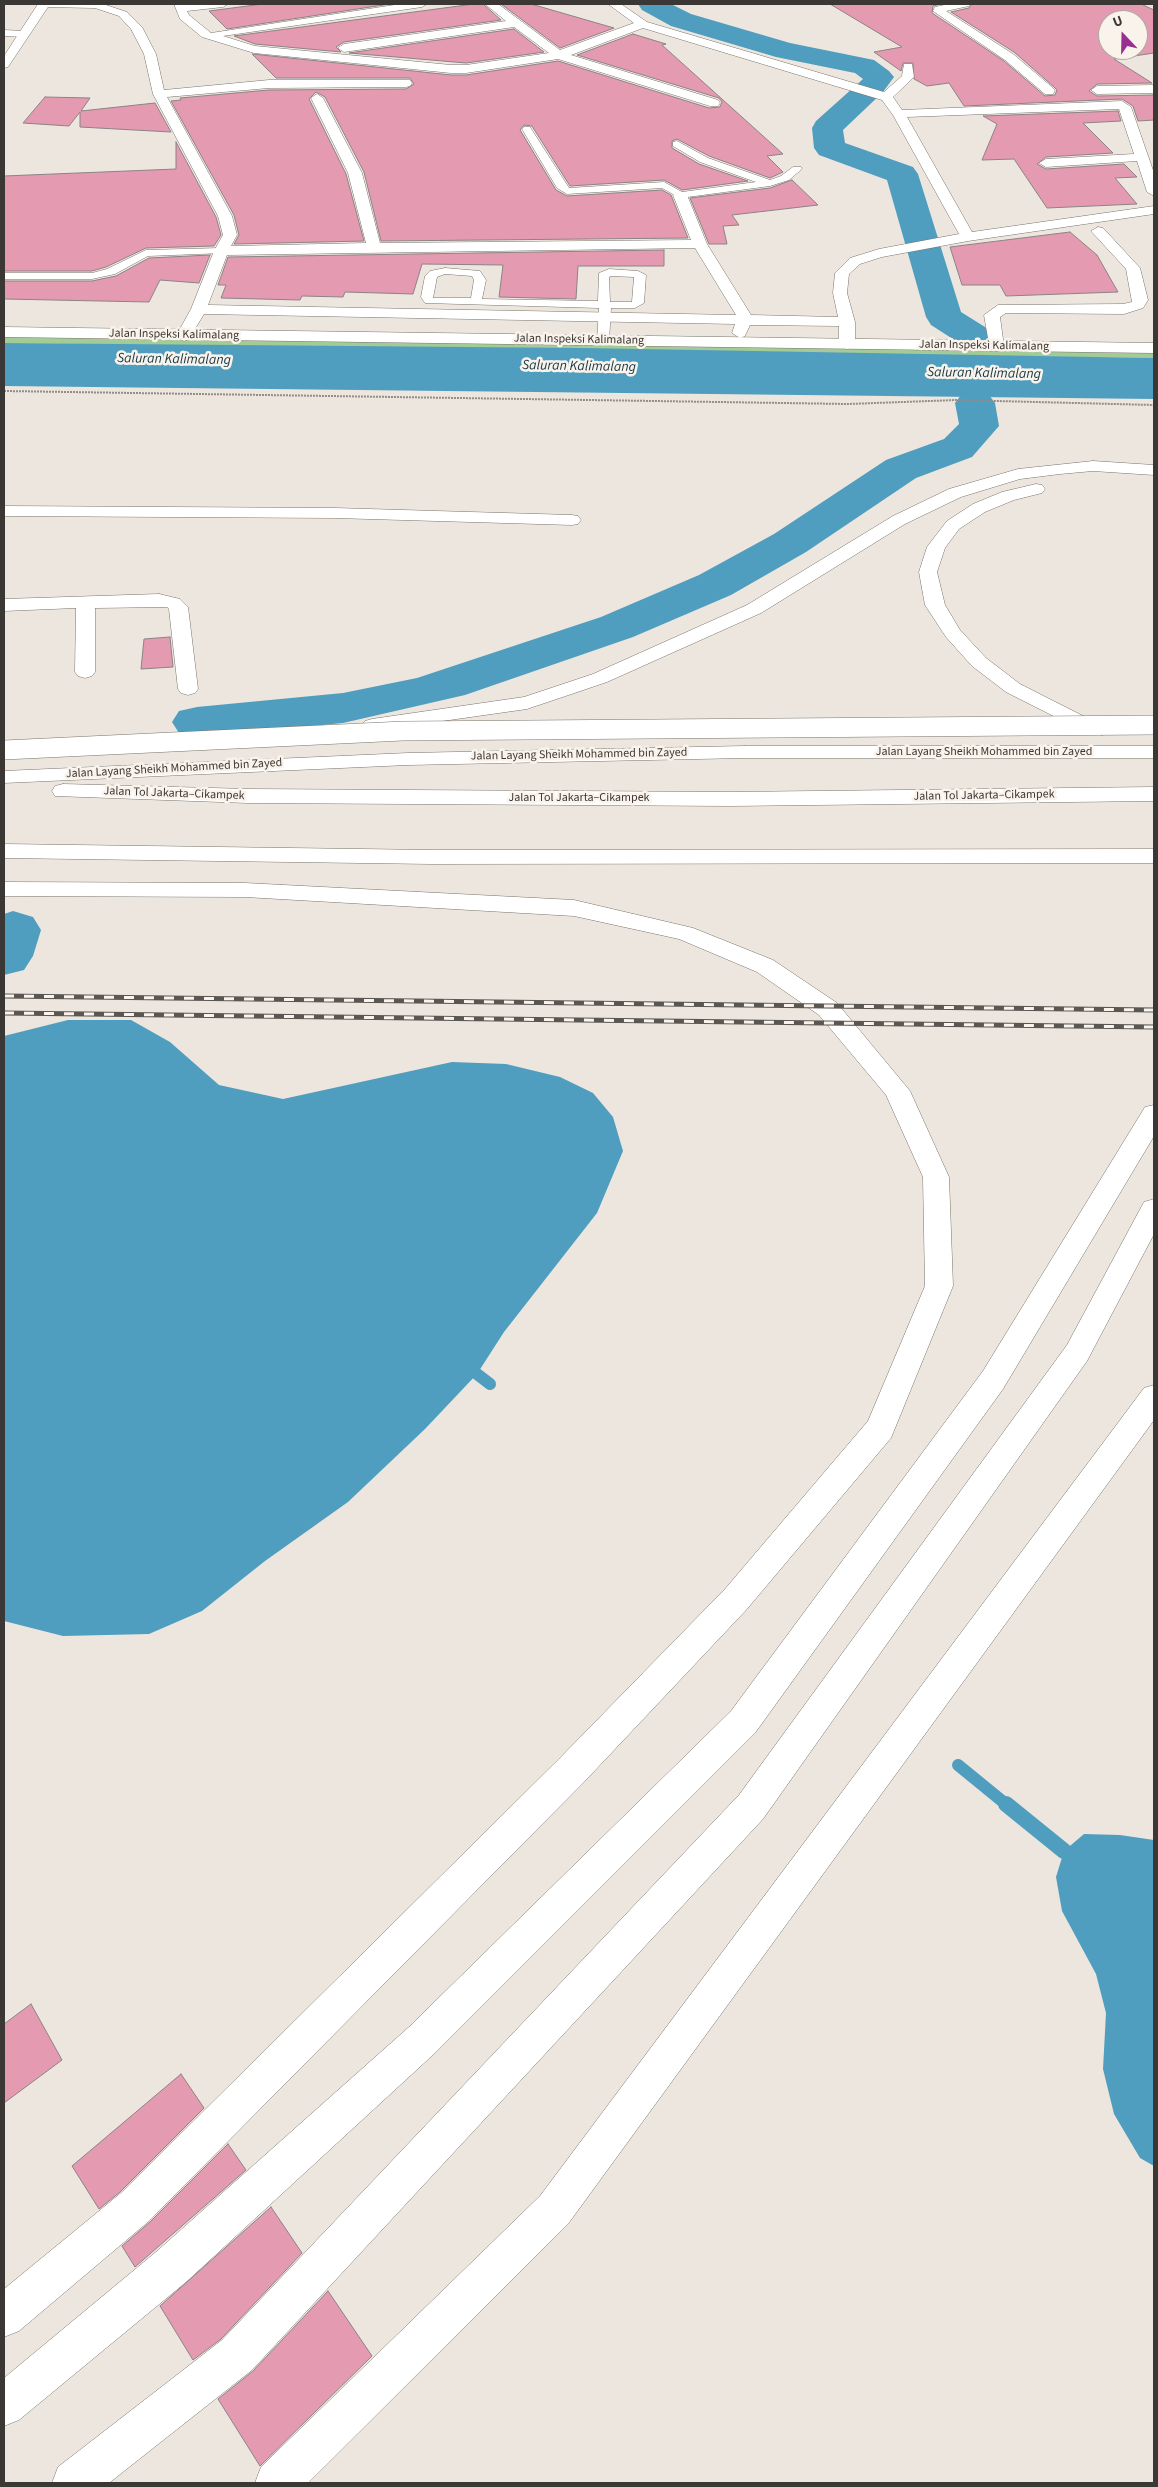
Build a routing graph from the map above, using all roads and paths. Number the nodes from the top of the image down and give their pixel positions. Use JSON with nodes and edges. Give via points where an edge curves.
{"nodes":[{"id":1,"x":44,"y":4,"type":"edge"},
{"id":2,"x":223,"y":4,"type":"edge"},
{"id":3,"x":422,"y":4,"type":"edge"},
{"id":4,"x":491,"y":4,"type":"edge"},
{"id":5,"x":614,"y":4,"type":"edge"},
{"id":6,"x":966,"y":4,"type":"edge"},
{"id":7,"x":180,"y":7,"type":"edge"},
{"id":8,"x":515,"y":23,"type":"junction"},
{"id":9,"x":643,"y":24,"type":"junction"},
{"id":10,"x":4,"y":33,"type":"edge"},
{"id":11,"x":24,"y":34,"type":"junction"},
{"id":12,"x":206,"y":35,"type":"junction"},
{"id":13,"x":301,"y":54,"type":"junction"},
{"id":14,"x":559,"y":55,"type":"junction"},
{"id":15,"x":4,"y":64,"type":"edge"},
{"id":16,"x":908,"y":67,"type":"dead end"},
{"id":17,"x":406,"y":83,"type":"dead end"},
{"id":18,"x":1154,"y":89,"type":"edge"},
{"id":19,"x":1087,"y":90,"type":"dead end"},
{"id":20,"x":160,"y":94,"type":"junction"},
{"id":21,"x":1030,"y":94,"type":"dead end"},
{"id":22,"x":882,"y":96,"type":"junction"},
{"id":23,"x":1001,"y":97,"type":"dead end"},
{"id":24,"x":317,"y":98,"type":"dead end"},
{"id":25,"x":982,"y":98,"type":"dead end"},
{"id":26,"x":714,"y":103,"type":"dead end"},
{"id":27,"x":899,"y":114,"type":"junction"},
{"id":28,"x":527,"y":129,"type":"dead end"},
{"id":29,"x":677,"y":144,"type":"dead end"},
{"id":30,"x":1142,"y":158,"type":"junction"},
{"id":31,"x":1046,"y":163,"type":"dead end"},
{"id":32,"x":797,"y":169,"type":"dead end"},
{"id":33,"x":770,"y":183,"type":"junction"},
{"id":34,"x":1154,"y":192,"type":"edge"},
{"id":35,"x":680,"y":195,"type":"junction"},
{"id":36,"x":1154,"y":210,"type":"edge"},
{"id":37,"x":1098,"y":231,"type":"dead end"},
{"id":38,"x":968,"y":237,"type":"junction"},
{"id":39,"x":700,"y":244,"type":"junction"},
{"id":40,"x":374,"y":247,"type":"junction"},
{"id":41,"x":221,"y":251,"type":"junction"},
{"id":42,"x":4,"y":276,"type":"edge"},
{"id":43,"x":476,"y":302,"type":"junction"},
{"id":44,"x":428,"y":308,"type":"junction"},
{"id":45,"x":199,"y":309,"type":"junction"},
{"id":46,"x":604,"y":310,"type":"junction"},
{"id":47,"x":745,"y":318,"type":"junction"},
{"id":48,"x":847,"y":322,"type":"junction"},
{"id":49,"x":4,"y":332,"type":"edge"},
{"id":50,"x":184,"y":336,"type":"junction"},
{"id":51,"x":603,"y":341,"type":"junction"},
{"id":52,"x":738,"y":341,"type":"junction"},
{"id":53,"x":847,"y":344,"type":"junction"},
{"id":54,"x":996,"y":347,"type":"junction"},
{"id":55,"x":1154,"y":348,"type":"edge"},
{"id":56,"x":4,"y":392,"type":"edge"},
{"id":57,"x":1154,"y":405,"type":"edge"},
{"id":58,"x":1154,"y":470,"type":"edge"},
{"id":59,"x":1154,"y":486,"type":"edge"},
{"id":60,"x":4,"y":511,"type":"edge"},
{"id":61,"x":572,"y":520,"type":"dead end"},
{"id":62,"x":81,"y":603,"type":"junction"},
{"id":63,"x":4,"y":605,"type":"edge"},
{"id":64,"x":85,"y":672,"type":"dead end"},
{"id":65,"x":188,"y":688,"type":"dead end"},
{"id":66,"x":1154,"y":724,"type":"edge"},
{"id":67,"x":4,"y":742,"type":"edge"},
{"id":68,"x":1154,"y":743,"type":"edge"},
{"id":69,"x":4,"y":750,"type":"edge"},
{"id":70,"x":1154,"y":752,"type":"edge"},
{"id":71,"x":4,"y":777,"type":"edge"},
{"id":72,"x":4,"y":789,"type":"edge"},
{"id":73,"x":1154,"y":794,"type":"edge"},
{"id":74,"x":4,"y":852,"type":"edge"},
{"id":75,"x":1154,"y":856,"type":"edge"},
{"id":76,"x":4,"y":889,"type":"edge"},
{"id":77,"x":1154,"y":1114,"type":"edge"},
{"id":78,"x":1154,"y":1209,"type":"edge"},
{"id":79,"x":1154,"y":1397,"type":"edge"},
{"id":80,"x":4,"y":2316,"type":"edge"},
{"id":81,"x":4,"y":2405,"type":"edge"},
{"id":82,"x":74,"y":2483,"type":"edge"},
{"id":83,"x":277,"y":2483,"type":"edge"}],
"edges":[{"from":1,"to":11,"type":"main road"},
{"from":1,"to":20,"type":"main road","via":[[96,5],[124,14],[145,41]]},
{"from":2,"to":7,"type":"main road"},
{"from":3,"to":12,"type":"main road"},
{"from":4,"to":8,"type":"main road"},
{"from":5,"to":9,"type":"main road"},
{"from":6,"to":21,"type":"main road","via":[[939,11],[1054,91]]},
{"from":7,"to":12,"type":"main road","via":[[192,26]]},
{"from":8,"to":13,"type":"main road"},
{"from":8,"to":14,"type":"main road"},
{"from":9,"to":14,"type":"main road"},
{"from":9,"to":22,"type":"main road"},
{"from":10,"to":11,"type":"main road"},
{"from":11,"to":15,"type":"main road"},
{"from":12,"to":13,"type":"main road","via":[[254,49]]},
{"from":13,"to":14,"type":"main road","via":[[466,69]]},
{"from":14,"to":26,"type":"main road"},
{"from":16,"to":22,"type":"main road","via":[[908,77]]},
{"from":17,"to":20,"type":"main road","via":[[270,84]]},
{"from":18,"to":19,"type":"main road"},
{"from":20,"to":41,"type":"main road","via":[[230,230]]},
{"from":22,"to":27,"type":"main road"},
{"from":23,"to":25,"type":"main road"},
{"from":24,"to":40,"type":"main road","via":[[355,173]]},
{"from":27,"to":30,"type":"main road","via":[[1122,105]]},
{"from":27,"to":38,"type":"main road"},
{"from":28,"to":35,"type":"lane","via":[[564,190],[664,185]]},
{"from":29,"to":33,"type":"lane","via":[[704,160]]},
{"from":30,"to":31,"type":"main road"},
{"from":30,"to":34,"type":"main road"},
{"from":32,"to":33,"type":"lane"},
{"from":33,"to":35,"type":"lane"},
{"from":35,"to":39,"type":"main road"},
{"from":36,"to":38,"type":"main road"},
{"from":37,"to":54,"type":"main road","via":[[1134,268],[1138,304],[1124,309],[1003,308],[992,315]]},
{"from":38,"to":48,"type":"main road","via":[[879,253],[855,262],[842,273],[840,293]]},
{"from":39,"to":40,"type":"main road"},
{"from":39,"to":47,"type":"main road"},
{"from":40,"to":41,"type":"main road"},
{"from":41,"to":42,"type":"lane","via":[[146,253],[111,272],[92,276]]},
{"from":41,"to":45,"type":"main road"},
{"from":43,"to":44,"type":"lane"},
{"from":43,"to":44,"type":"lane","via":[[479,275],[468,272],[434,274],[427,297]]},
{"from":43,"to":46,"type":"lane"},
{"from":44,"to":45,"type":"main road"},
{"from":44,"to":46,"type":"main road"},
{"from":45,"to":50,"type":"main road"},
{"from":46,"to":47,"type":"main road"},
{"from":46,"to":51,"type":"lane"},
{"from":47,"to":48,"type":"main road"},
{"from":47,"to":52,"type":"main road"},
{"from":48,"to":53,"type":"main road"},
{"from":49,"to":50,"type":"main road","name":"Jalan Inspeksi Kalimalang"},
{"from":50,"to":51,"type":"main road","name":"Jalan Inspeksi Kalimalang"},
{"from":51,"to":52,"type":"main road","name":"Jalan Inspeksi Kalimalang"},
{"from":52,"to":53,"type":"main road","name":"Jalan Inspeksi Kalimalang"},
{"from":53,"to":54,"type":"main road","name":"Jalan Inspeksi Kalimalang"},
{"from":54,"to":55,"type":"main road","name":"Jalan Inspeksi Kalimalang"},
{"from":56,"to":57,"type":"path","via":[[848,404],[957,400]]},
{"from":58,"to":67,"type":"main road","via":[[1092,466],[1060,469],[1018,474],[955,493],[899,520],[754,608],[600,678],[527,703],[406,722],[304,732],[146,741]]},
{"from":59,"to":68,"type":"main road","via":[[1083,484],[1008,496],[978,508],[953,525],[936,547],[928,572],[935,605],[954,633],[979,662],[1012,688],[1082,723]]},
{"from":60,"to":61,"type":"main road","via":[[335,513]]},
{"from":62,"to":63,"type":"main road"},
{"from":62,"to":64,"type":"main road","via":[[86,615]]},
{"from":62,"to":65,"type":"main road","via":[[159,600],[173,603],[178,607]]},
{"from":66,"to":69,"type":"main road","name":"Jalan Layang Sheikh Mohammed bin Zayed","bridge":true,"via":[[403,731]]},
{"from":70,"to":71,"type":"main road","name":"Jalan Layang Sheikh Mohammed bin Zayed","via":[[745,752],[457,758]]},
{"from":72,"to":73,"type":"main road","name":"Jalan Tol Jakarta–Cikampek","via":[[248,796],[731,799]]},
{"from":74,"to":75,"type":"main road","via":[[432,857]]},
{"from":76,"to":80,"type":"main road","via":[[245,890],[574,908],[685,933],[765,966],[828,1009],[897,1091],[936,1177],[939,1286],[880,1429],[736,1599],[572,1770],[135,2207]]},
{"from":77,"to":81,"type":"main road","via":[[993,1380],[743,1722],[422,2040],[172,2267]]},
{"from":78,"to":82,"type":"main road","via":[[1077,1353],[751,1807],[237,2355]]},
{"from":79,"to":83,"type":"main road","via":[[554,2210]]}]}
